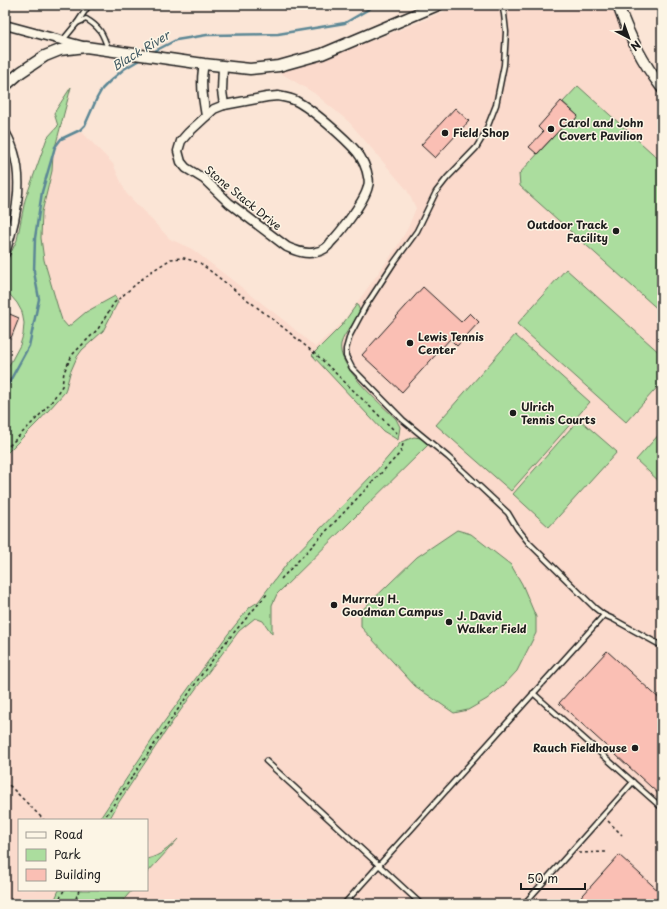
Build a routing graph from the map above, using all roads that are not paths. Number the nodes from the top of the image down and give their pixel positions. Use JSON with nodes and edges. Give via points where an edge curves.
{"nodes":[{"id":1,"x":89,"y":5,"type":"edge"},
{"id":2,"x":502,"y":5,"type":"edge"},
{"id":3,"x":618,"y":5,"type":"edge"},
{"id":4,"x":434,"y":6,"type":"edge"},
{"id":5,"x":77,"y":23,"type":"junction"},
{"id":6,"x":5,"y":25,"type":"edge"},
{"id":7,"x":48,"y":36,"type":"junction"},
{"id":8,"x":64,"y":40,"type":"junction"},
{"id":9,"x":86,"y":47,"type":"junction"},
{"id":10,"x":108,"y":49,"type":"junction"},
{"id":11,"x":58,"y":51,"type":"junction"},
{"id":12,"x":204,"y":64,"type":"junction"},
{"id":13,"x":224,"y":66,"type":"junction"},
{"id":14,"x":5,"y":86,"type":"edge"},
{"id":15,"x":662,"y":88,"type":"edge"},
{"id":16,"x":224,"y":105,"type":"junction"},
{"id":17,"x":206,"y":116,"type":"junction"},
{"id":18,"x":5,"y":132,"type":"edge"},
{"id":19,"x":5,"y":253,"type":"edge"},
{"id":20,"x":604,"y":615,"type":"junction"},
{"id":21,"x":662,"y":646,"type":"edge"},
{"id":22,"x":534,"y":693,"type":"junction"},
{"id":23,"x":266,"y":761,"type":"dead end"},
{"id":24,"x":633,"y":782,"type":"junction"},
{"id":25,"x":662,"y":808,"type":"edge"},
{"id":26,"x":378,"y":865,"type":"junction"},
{"id":27,"x":344,"y":904,"type":"edge"},
{"id":28,"x":421,"y":904,"type":"edge"},
{"id":29,"x":524,"y":904,"type":"edge"}],
"edges":[{"from":1,"to":5,"type":"lane"},
{"from":2,"to":20,"type":"lane","via":[[506,32],[504,65],[496,105],[485,133],[476,148],[436,192],[417,231],[365,307],[350,335],[346,356],[352,368],[403,420],[448,457],[508,513],[530,543]]},
{"from":3,"to":15,"type":"street","via":[[631,37]]},
{"from":4,"to":13,"type":"street","via":[[322,54],[292,63],[250,69]]},
{"from":5,"to":8,"type":"lane"},
{"from":5,"to":10,"type":"lane","via":[[86,19],[95,24],[103,34]]},
{"from":6,"to":7,"type":"street"},
{"from":7,"to":8,"type":"street"},
{"from":7,"to":11,"type":"street","via":[[55,42]]},
{"from":8,"to":9,"type":"street"},
{"from":9,"to":10,"type":"street"},
{"from":9,"to":11,"type":"street"},
{"from":10,"to":12,"type":"street"},
{"from":11,"to":14,"type":"street","via":[[32,64]]},
{"from":12,"to":13,"type":"street"},
{"from":12,"to":17,"type":"street","via":[[202,91]]},
{"from":13,"to":16,"type":"street"},
{"from":16,"to":17,"type":"street","name":"Stone Stack Drive"},
{"from":16,"to":17,"type":"street","name":"Stone Stack Drive","via":[[278,96],[295,101],[315,114],[358,153],[368,176],[368,186],[354,212],[325,248],[308,254],[287,247],[229,203],[204,179],[186,168],[178,151],[181,141]]},
{"from":18,"to":19,"type":"street","via":[[15,153],[18,188],[17,206]]},
{"from":20,"to":21,"type":"lane"},
{"from":20,"to":22,"type":"lane"},
{"from":22,"to":24,"type":"lane"},
{"from":22,"to":26,"type":"lane"},
{"from":23,"to":26,"type":"lane"},
{"from":24,"to":25,"type":"lane"},
{"from":24,"to":29,"type":"lane"},
{"from":26,"to":27,"type":"lane"},
{"from":26,"to":28,"type":"lane"}]}
